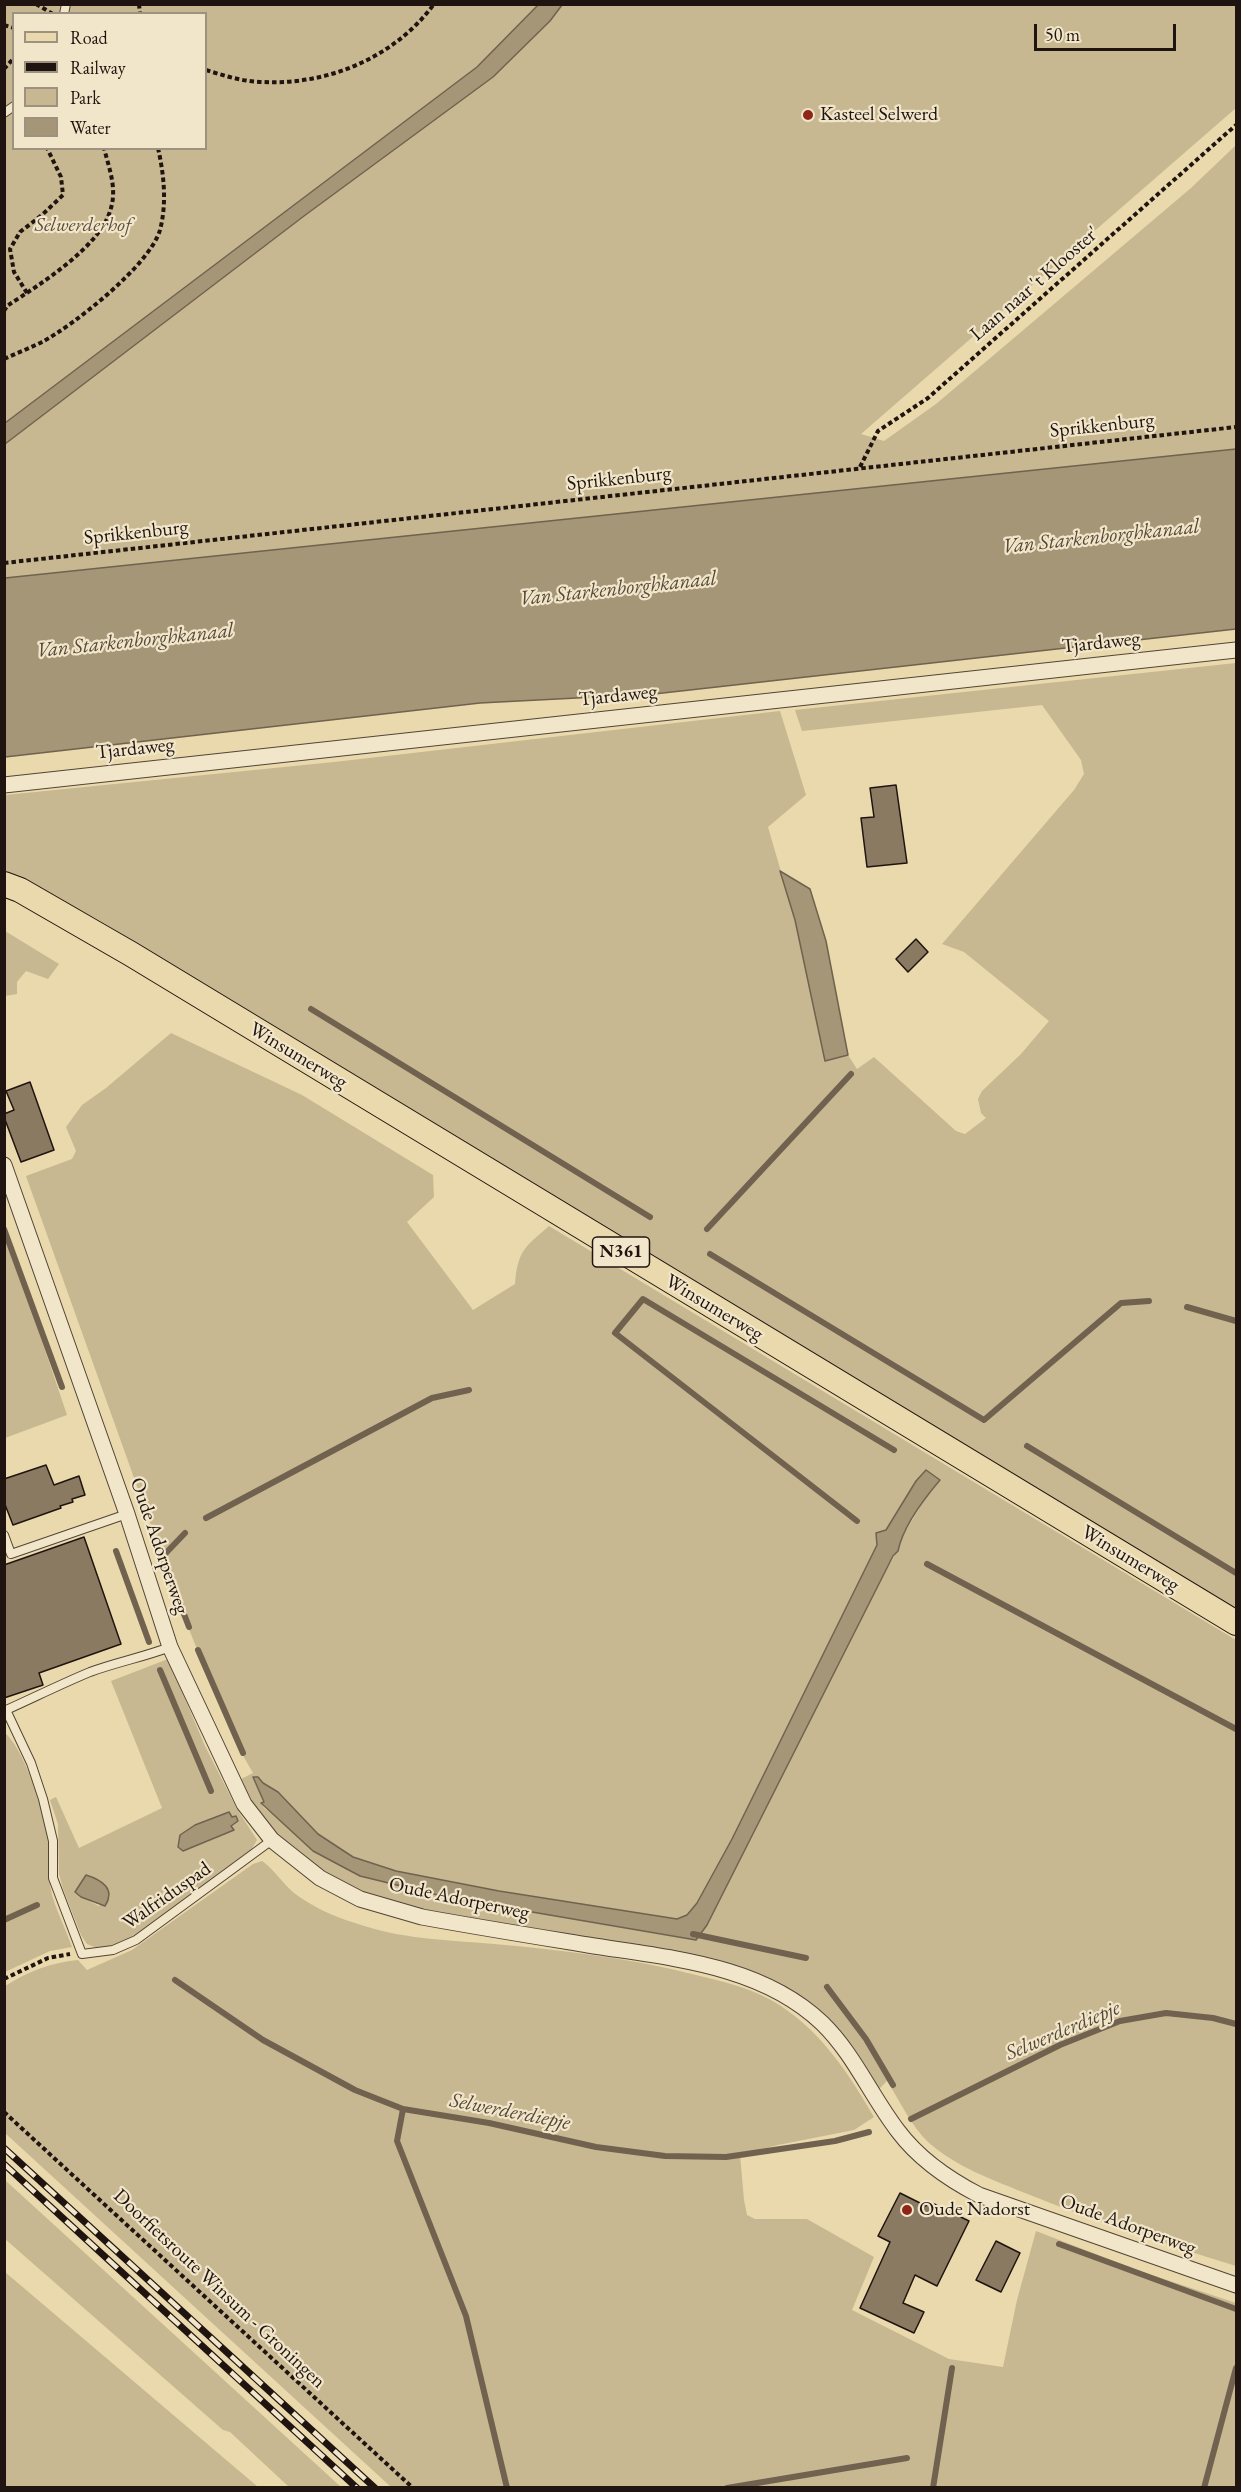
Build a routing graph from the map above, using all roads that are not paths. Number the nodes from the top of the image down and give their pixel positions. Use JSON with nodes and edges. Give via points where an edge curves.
{"nodes":[{"id":1,"x":1236,"y":650,"type":"edge"},
{"id":2,"x":4,"y":784,"type":"edge"},
{"id":3,"x":4,"y":884,"type":"edge"},
{"id":4,"x":4,"y":1165,"type":"edge"},
{"id":5,"x":127,"y":1514,"type":"junction"},
{"id":6,"x":4,"y":1535,"type":"edge"},
{"id":7,"x":1236,"y":1623,"type":"edge"},
{"id":8,"x":170,"y":1647,"type":"junction"},
{"id":9,"x":5,"y":1711,"type":"edge"},
{"id":10,"x":272,"y":1840,"type":"junction"},
{"id":11,"x":1236,"y":2284,"type":"edge"}],
"edges":[{"from":1,"to":2,"type":"street","name":"Tjardaweg"},
{"from":3,"to":7,"type":"main road","name":"Winsumerweg","number":"N361","via":[[131,954]]},
{"from":4,"to":5,"type":"street","name":"Oude Adorperweg"},
{"from":5,"to":6,"type":"lane","via":[[11,1554]]},
{"from":5,"to":8,"type":"street","name":"Oude Adorperweg"},
{"from":8,"to":9,"type":"lane","via":[[89,1673]]},
{"from":8,"to":10,"type":"street","name":"Oude Adorperweg","via":[[244,1804]]},
{"from":9,"to":10,"type":"lane","name":"Walfriduspad","via":[[31,1763],[43,1799],[53,1841],[53,1878],[82,1954],[113,1950],[136,1940]]},
{"from":10,"to":11,"type":"street","name":"Oude Adorperweg","via":[[339,1889],[382,1906],[422,1917],[686,1961],[764,1985],[802,2007],[835,2037],[898,2131],[926,2161],[951,2180],[979,2195]]}]}
